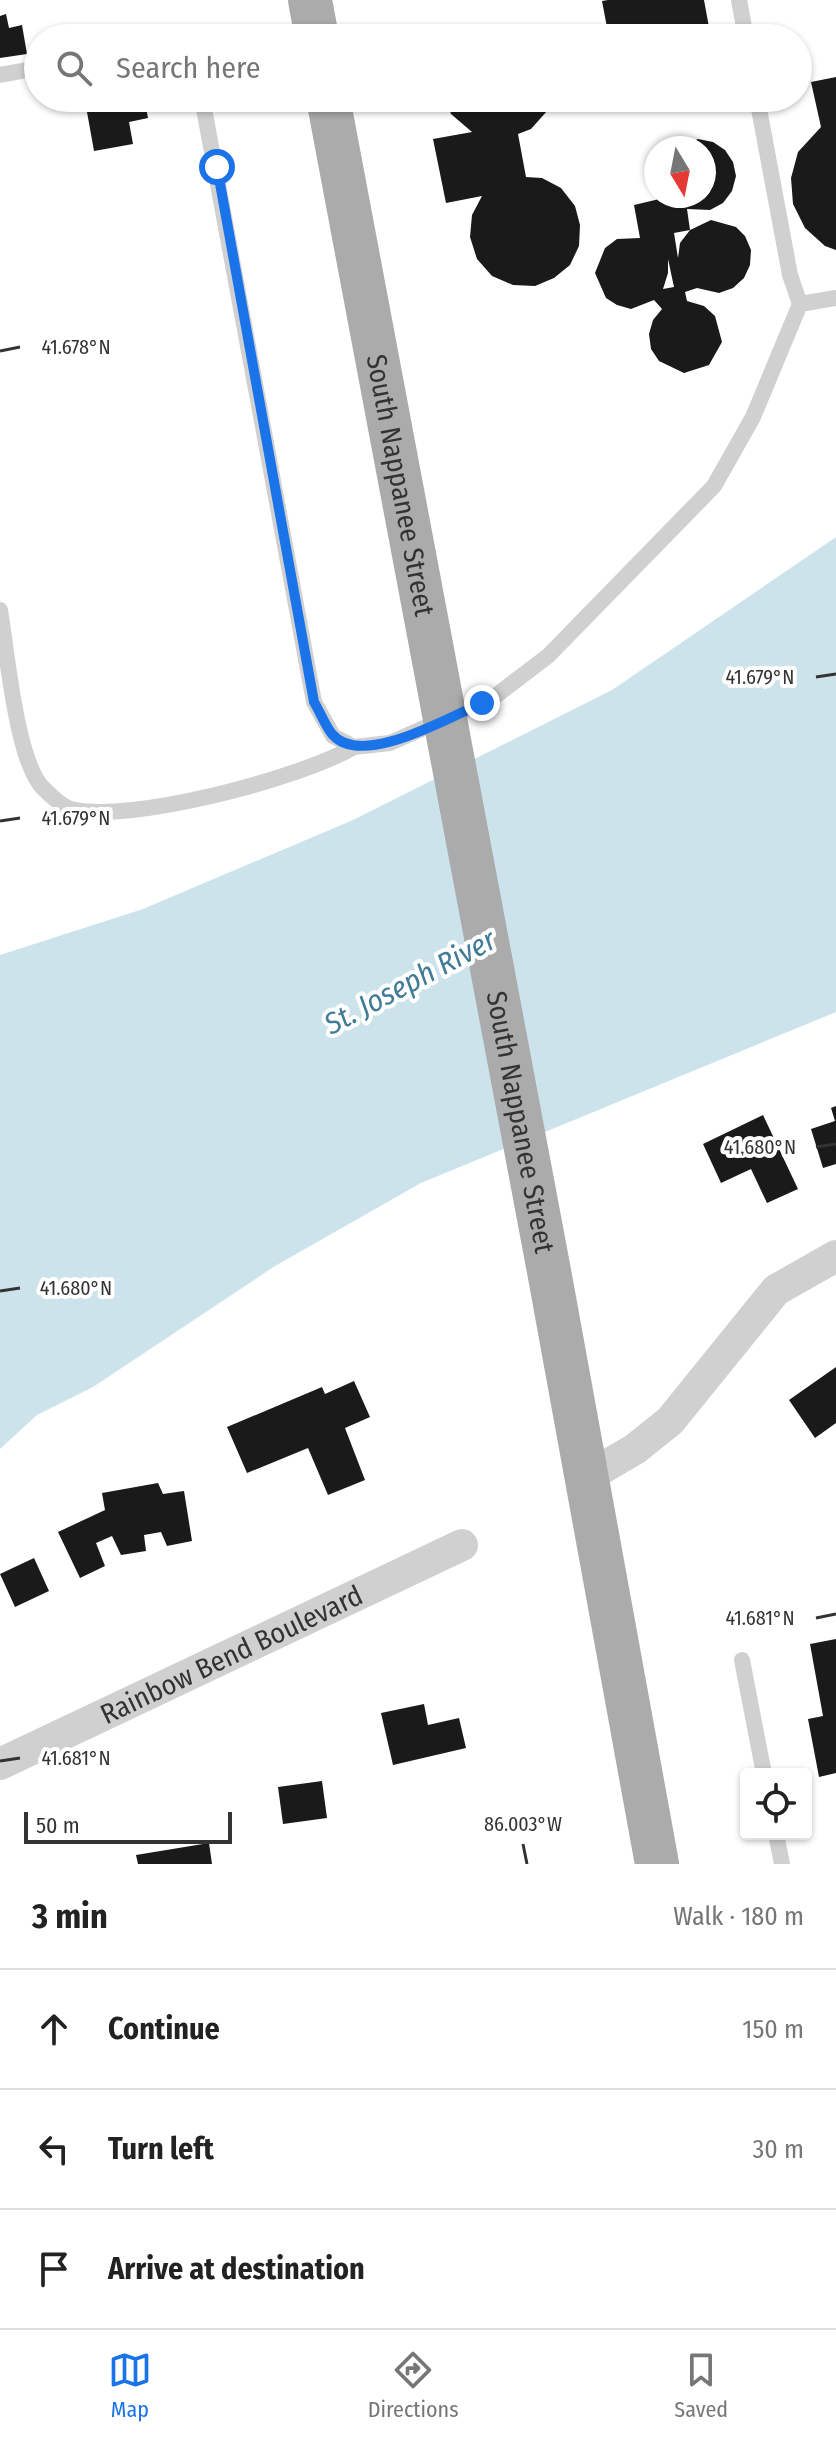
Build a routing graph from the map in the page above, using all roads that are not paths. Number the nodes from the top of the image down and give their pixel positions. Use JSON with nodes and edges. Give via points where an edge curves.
{"nodes":[{"id":1,"x":310,"y":0,"type":"edge"},
{"id":2,"x":739,"y":0,"type":"edge"},
{"id":3,"x":314,"y":24,"type":"edge"},
{"id":4,"x":743,"y":24,"type":"edge"},
{"id":5,"x":24,"y":71,"type":"edge"},
{"id":6,"x":0,"y":75,"type":"edge"},
{"id":7,"x":205,"y":112,"type":"edge"},
{"id":8,"x":331,"y":112,"type":"edge"},
{"id":9,"x":760,"y":112,"type":"edge"},
{"id":10,"x":836,"y":298,"type":"edge"},
{"id":11,"x":800,"y":304,"type":"junction"},
{"id":12,"x":0,"y":610,"type":"edge"},
{"id":13,"x":354,"y":747,"type":"junction"},
{"id":14,"x":836,"y":1256,"type":"edge"},
{"id":15,"x":587,"y":1477,"type":"junction"},
{"id":16,"x":462,"y":1545,"type":"dead end"},
{"id":17,"x":742,"y":1660,"type":"dead end"},
{"id":18,"x":0,"y":1764,"type":"edge"},
{"id":19,"x":763,"y":1768,"type":"edge"},
{"id":20,"x":777,"y":1840,"type":"edge"},
{"id":21,"x":657,"y":1864,"type":"edge"},
{"id":22,"x":782,"y":1864,"type":"edge"}],
"edges":[{"from":1,"to":3,"type":"main road"},
{"from":2,"to":4,"type":"lane"},
{"from":5,"to":6,"type":"lane"},
{"from":7,"to":13,"type":"lane","via":[[314,702],[333,736]]},
{"from":8,"to":15,"type":"main road","name":"South Nappanee Street"},
{"from":9,"to":11,"type":"lane"},
{"from":10,"to":11,"type":"lane"},
{"from":11,"to":13,"type":"lane","via":[[753,417],[714,486],[559,645],[494,697],[390,743]]},
{"from":12,"to":13,"type":"lane","via":[[23,745],[40,785],[68,809],[109,813],[264,784],[325,764]]},
{"from":14,"to":15,"type":"street","via":[[776,1290],[670,1421]]},
{"from":15,"to":21,"type":"main road","name":"South Nappanee Street"},
{"from":16,"to":18,"type":"street","name":"Rainbow Bend Boulevard"},
{"from":17,"to":19,"type":"lane"},
{"from":20,"to":22,"type":"lane"}]}
